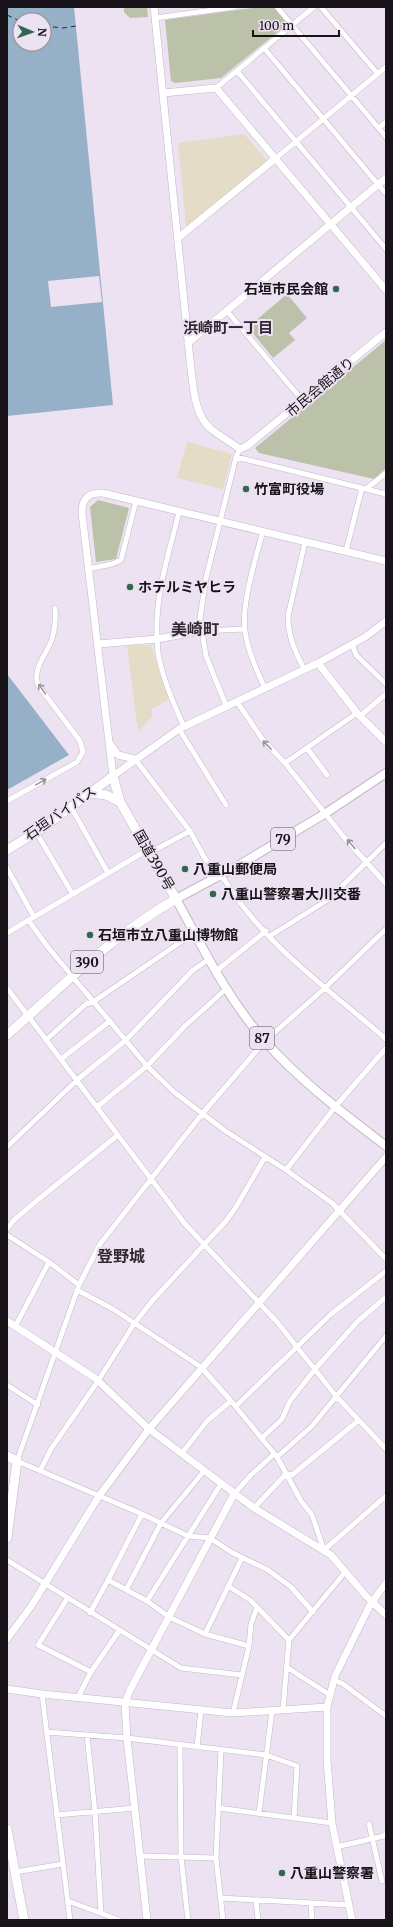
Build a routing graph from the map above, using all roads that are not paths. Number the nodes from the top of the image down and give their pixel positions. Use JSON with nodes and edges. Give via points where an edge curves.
{"nodes":[{"id":1,"x":154,"y":7,"type":"edge"},
{"id":2,"x":235,"y":7,"type":"edge"},
{"id":3,"x":277,"y":7,"type":"edge"},
{"id":4,"x":314,"y":7,"type":"edge"},
{"id":5,"x":321,"y":7,"type":"edge"},
{"id":6,"x":228,"y":8,"type":"edge"},
{"id":7,"x":155,"y":18,"type":"junction"},
{"id":8,"x":292,"y":25,"type":"junction"},
{"id":9,"x":264,"y":48,"type":"junction"},
{"id":10,"x":386,"y":66,"type":"edge"},
{"id":11,"x":237,"y":71,"type":"junction"},
{"id":12,"x":378,"y":74,"type":"junction"},
{"id":13,"x":216,"y":88,"type":"junction"},
{"id":14,"x":163,"y":94,"type":"junction"},
{"id":15,"x":351,"y":95,"type":"junction"},
{"id":16,"x":323,"y":119,"type":"junction"},
{"id":17,"x":386,"y":122,"type":"edge"},
{"id":18,"x":379,"y":128,"type":"junction"},
{"id":19,"x":386,"y":137,"type":"edge"},
{"id":20,"x":296,"y":141,"type":"junction"},
{"id":21,"x":276,"y":158,"type":"junction"},
{"id":22,"x":386,"y":178,"type":"edge"},
{"id":23,"x":378,"y":185,"type":"junction"},
{"id":24,"x":386,"y":194,"type":"edge"},
{"id":25,"x":351,"y":207,"type":"junction"},
{"id":26,"x":330,"y":225,"type":"junction"},
{"id":27,"x":178,"y":238,"type":"junction"},
{"id":28,"x":386,"y":249,"type":"edge"},
{"id":29,"x":386,"y":290,"type":"edge"},
{"id":30,"x":226,"y":310,"type":"junction"},
{"id":31,"x":386,"y":332,"type":"edge"},
{"id":32,"x":188,"y":343,"type":"junction"},
{"id":33,"x":303,"y":401,"type":"junction"},
{"id":34,"x":240,"y":449,"type":"junction"},
{"id":35,"x":236,"y":457,"type":"junction"},
{"id":36,"x":386,"y":473,"type":"edge"},
{"id":37,"x":364,"y":488,"type":"junction"},
{"id":38,"x":386,"y":494,"type":"edge"},
{"id":39,"x":136,"y":501,"type":"junction"},
{"id":40,"x":179,"y":512,"type":"junction"},
{"id":41,"x":219,"y":521,"type":"junction"},
{"id":42,"x":263,"y":531,"type":"junction"},
{"id":43,"x":305,"y":542,"type":"junction"},
{"id":44,"x":346,"y":551,"type":"junction"},
{"id":45,"x":386,"y":561,"type":"edge"},
{"id":46,"x":88,"y":569,"type":"junction"},
{"id":47,"x":55,"y":608,"type":"dead end"},
{"id":48,"x":386,"y":622,"type":"edge"},
{"id":49,"x":244,"y":629,"type":"junction"},
{"id":50,"x":201,"y":631,"type":"junction"},
{"id":51,"x":157,"y":638,"type":"junction"},
{"id":52,"x":98,"y":644,"type":"junction"},
{"id":53,"x":352,"y":644,"type":"junction"},
{"id":54,"x":318,"y":663,"type":"junction"},
{"id":55,"x":304,"y":669,"type":"junction"},
{"id":56,"x":386,"y":684,"type":"edge"},
{"id":57,"x":265,"y":688,"type":"junction"},
{"id":58,"x":386,"y":694,"type":"edge"},
{"id":59,"x":237,"y":702,"type":"junction"},
{"id":60,"x":227,"y":708,"type":"junction"},
{"id":61,"x":358,"y":714,"type":"junction"},
{"id":62,"x":182,"y":728,"type":"junction"},
{"id":63,"x":109,"y":741,"type":"junction"},
{"id":64,"x":386,"y":742,"type":"edge"},
{"id":65,"x":307,"y":748,"type":"junction"},
{"id":66,"x":135,"y":759,"type":"junction"},
{"id":67,"x":285,"y":763,"type":"junction"},
{"id":68,"x":386,"y":773,"type":"edge"},
{"id":69,"x":327,"y":775,"type":"dead end"},
{"id":70,"x":113,"y":776,"type":"junction"},
{"id":71,"x":90,"y":793,"type":"junction"},
{"id":72,"x":7,"y":802,"type":"edge"},
{"id":73,"x":120,"y":802,"type":"junction"},
{"id":74,"x":226,"y":805,"type":"dead end"},
{"id":75,"x":71,"y":807,"type":"junction"},
{"id":76,"x":326,"y":813,"type":"junction"},
{"id":77,"x":190,"y":831,"type":"junction"},
{"id":78,"x":36,"y":832,"type":"junction"},
{"id":79,"x":386,"y":843,"type":"edge"},
{"id":80,"x":7,"y":850,"type":"edge"},
{"id":81,"x":150,"y":852,"type":"junction"},
{"id":82,"x":366,"y":862,"type":"junction"},
{"id":83,"x":7,"y":868,"type":"edge"},
{"id":84,"x":108,"y":873,"type":"junction"},
{"id":85,"x":219,"y":877,"type":"junction"},
{"id":86,"x":386,"y":884,"type":"edge"},
{"id":87,"x":72,"y":893,"type":"junction"},
{"id":88,"x":176,"y":899,"type":"junction"},
{"id":89,"x":34,"y":917,"type":"junction"},
{"id":90,"x":29,"y":921,"type":"junction"},
{"id":91,"x":386,"y":929,"type":"edge"},
{"id":92,"x":266,"y":931,"type":"junction"},
{"id":93,"x":194,"y":933,"type":"junction"},
{"id":94,"x":7,"y":934,"type":"edge"},
{"id":95,"x":270,"y":936,"type":"junction"},
{"id":96,"x":208,"y":960,"type":"junction"},
{"id":97,"x":215,"y":972,"type":"junction"},
{"id":98,"x":72,"y":975,"type":"junction"},
{"id":99,"x":326,"y":987,"type":"junction"},
{"id":100,"x":7,"y":988,"type":"edge"},
{"id":101,"x":226,"y":988,"type":"junction"},
{"id":102,"x":93,"y":1002,"type":"junction"},
{"id":103,"x":28,"y":1017,"type":"junction"},
{"id":104,"x":110,"y":1021,"type":"junction"},
{"id":105,"x":7,"y":1035,"type":"edge"},
{"id":106,"x":386,"y":1039,"type":"edge"},
{"id":107,"x":46,"y":1040,"type":"junction"},
{"id":108,"x":126,"y":1040,"type":"junction"},
{"id":109,"x":265,"y":1041,"type":"junction"},
{"id":110,"x":386,"y":1048,"type":"edge"},
{"id":111,"x":61,"y":1059,"type":"junction"},
{"id":112,"x":147,"y":1066,"type":"junction"},
{"id":113,"x":78,"y":1080,"type":"junction"},
{"id":114,"x":97,"y":1107,"type":"junction"},
{"id":115,"x":335,"y":1107,"type":"junction"},
{"id":116,"x":202,"y":1114,"type":"junction"},
{"id":117,"x":118,"y":1135,"type":"junction"},
{"id":118,"x":7,"y":1146,"type":"edge"},
{"id":119,"x":386,"y":1146,"type":"edge"},
{"id":120,"x":265,"y":1157,"type":"junction"},
{"id":121,"x":386,"y":1157,"type":"edge"},
{"id":122,"x":286,"y":1170,"type":"junction"},
{"id":123,"x":150,"y":1179,"type":"junction"},
{"id":124,"x":340,"y":1211,"type":"junction"},
{"id":125,"x":7,"y":1229,"type":"edge"},
{"id":126,"x":7,"y":1235,"type":"edge"},
{"id":127,"x":205,"y":1245,"type":"junction"},
{"id":128,"x":386,"y":1259,"type":"edge"},
{"id":129,"x":49,"y":1262,"type":"junction"},
{"id":130,"x":386,"y":1271,"type":"edge"},
{"id":131,"x":78,"y":1288,"type":"junction"},
{"id":132,"x":386,"y":1297,"type":"edge"},
{"id":133,"x":258,"y":1302,"type":"junction"},
{"id":134,"x":134,"y":1324,"type":"junction"},
{"id":135,"x":10,"y":1325,"type":"edge"},
{"id":136,"x":386,"y":1336,"type":"edge"},
{"id":137,"x":297,"y":1347,"type":"junction"},
{"id":138,"x":54,"y":1352,"type":"junction"},
{"id":139,"x":201,"y":1367,"type":"junction"},
{"id":140,"x":315,"y":1369,"type":"junction"},
{"id":141,"x":98,"y":1381,"type":"junction"},
{"id":142,"x":7,"y":1385,"type":"edge"},
{"id":143,"x":336,"y":1396,"type":"junction"},
{"id":144,"x":231,"y":1400,"type":"junction"},
{"id":145,"x":38,"y":1405,"type":"junction"},
{"id":146,"x":236,"y":1406,"type":"junction"},
{"id":147,"x":359,"y":1420,"type":"junction"},
{"id":148,"x":149,"y":1429,"type":"junction"},
{"id":149,"x":262,"y":1438,"type":"junction"},
{"id":150,"x":386,"y":1449,"type":"edge"},
{"id":151,"x":181,"y":1454,"type":"junction"},
{"id":152,"x":7,"y":1456,"type":"edge"},
{"id":153,"x":275,"y":1456,"type":"junction"},
{"id":154,"x":17,"y":1461,"type":"junction"},
{"id":155,"x":40,"y":1470,"type":"junction"},
{"id":156,"x":204,"y":1471,"type":"junction"},
{"id":157,"x":286,"y":1474,"type":"junction"},
{"id":158,"x":220,"y":1484,"type":"junction"},
{"id":159,"x":234,"y":1494,"type":"junction"},
{"id":160,"x":99,"y":1496,"type":"junction"},
{"id":161,"x":386,"y":1496,"type":"edge"},
{"id":162,"x":254,"y":1508,"type":"junction"},
{"id":163,"x":142,"y":1514,"type":"junction"},
{"id":164,"x":161,"y":1523,"type":"junction"},
{"id":165,"x":188,"y":1536,"type":"junction"},
{"id":166,"x":7,"y":1538,"type":"edge"},
{"id":167,"x":210,"y":1538,"type":"junction"},
{"id":168,"x":324,"y":1550,"type":"junction"},
{"id":169,"x":242,"y":1558,"type":"junction"},
{"id":170,"x":7,"y":1560,"type":"edge"},
{"id":171,"x":346,"y":1571,"type":"junction"},
{"id":172,"x":108,"y":1580,"type":"junction"},
{"id":173,"x":386,"y":1583,"type":"edge"},
{"id":174,"x":45,"y":1585,"type":"junction"},
{"id":175,"x":228,"y":1586,"type":"junction"},
{"id":176,"x":126,"y":1590,"type":"junction"},
{"id":177,"x":67,"y":1599,"type":"junction"},
{"id":178,"x":147,"y":1601,"type":"junction"},
{"id":179,"x":372,"y":1602,"type":"junction"},
{"id":180,"x":257,"y":1607,"type":"junction"},
{"id":181,"x":313,"y":1612,"type":"junction"},
{"id":182,"x":90,"y":1613,"type":"junction"},
{"id":183,"x":386,"y":1615,"type":"edge"},
{"id":184,"x":169,"y":1617,"type":"junction"},
{"id":185,"x":118,"y":1631,"type":"junction"},
{"id":186,"x":205,"y":1634,"type":"junction"},
{"id":187,"x":7,"y":1639,"type":"edge"},
{"id":188,"x":289,"y":1640,"type":"junction"},
{"id":189,"x":249,"y":1646,"type":"junction"},
{"id":190,"x":151,"y":1651,"type":"junction"},
{"id":191,"x":288,"y":1668,"type":"junction"},
{"id":192,"x":91,"y":1672,"type":"junction"},
{"id":193,"x":242,"y":1675,"type":"junction"},
{"id":194,"x":334,"y":1680,"type":"junction"},
{"id":195,"x":7,"y":1689,"type":"edge"},
{"id":196,"x":42,"y":1694,"type":"junction"},
{"id":197,"x":330,"y":1695,"type":"junction"},
{"id":198,"x":78,"y":1697,"type":"junction"},
{"id":199,"x":125,"y":1703,"type":"junction"},
{"id":200,"x":327,"y":1707,"type":"junction"},
{"id":201,"x":283,"y":1709,"type":"junction"},
{"id":202,"x":201,"y":1710,"type":"junction"},
{"id":203,"x":272,"y":1711,"type":"junction"},
{"id":204,"x":233,"y":1713,"type":"junction"},
{"id":205,"x":386,"y":1716,"type":"edge"},
{"id":206,"x":46,"y":1732,"type":"junction"},
{"id":207,"x":87,"y":1735,"type":"junction"},
{"id":208,"x":127,"y":1738,"type":"junction"},
{"id":209,"x":180,"y":1746,"type":"junction"},
{"id":210,"x":197,"y":1747,"type":"junction"},
{"id":211,"x":221,"y":1750,"type":"junction"},
{"id":212,"x":266,"y":1754,"type":"junction"},
{"id":213,"x":135,"y":1808,"type":"junction"},
{"id":214,"x":218,"y":1808,"type":"junction"},
{"id":215,"x":95,"y":1812,"type":"junction"},
{"id":216,"x":259,"y":1813,"type":"junction"},
{"id":217,"x":56,"y":1815,"type":"junction"},
{"id":218,"x":294,"y":1818,"type":"junction"},
{"id":219,"x":332,"y":1823,"type":"junction"},
{"id":220,"x":369,"y":1824,"type":"dead end"},
{"id":221,"x":7,"y":1829,"type":"edge"},
{"id":222,"x":386,"y":1834,"type":"edge"},
{"id":223,"x":372,"y":1838,"type":"junction"},
{"id":224,"x":336,"y":1847,"type":"junction"},
{"id":225,"x":141,"y":1856,"type":"junction"},
{"id":226,"x":181,"y":1857,"type":"junction"},
{"id":227,"x":216,"y":1858,"type":"junction"},
{"id":228,"x":63,"y":1864,"type":"junction"},
{"id":229,"x":15,"y":1872,"type":"junction"},
{"id":230,"x":382,"y":1881,"type":"dead end"},
{"id":231,"x":221,"y":1898,"type":"junction"},
{"id":232,"x":256,"y":1900,"type":"junction"},
{"id":233,"x":68,"y":1901,"type":"junction"},
{"id":234,"x":311,"y":1904,"type":"junction"},
{"id":235,"x":349,"y":1905,"type":"junction"},
{"id":236,"x":101,"y":1913,"type":"junction"},
{"id":237,"x":24,"y":1920,"type":"edge"},
{"id":238,"x":70,"y":1920,"type":"edge"},
{"id":239,"x":119,"y":1920,"type":"edge"},
{"id":240,"x":147,"y":1920,"type":"edge"},
{"id":241,"x":188,"y":1920,"type":"edge"},
{"id":242,"x":223,"y":1920,"type":"edge"},
{"id":243,"x":258,"y":1920,"type":"edge"},
{"id":244,"x":312,"y":1920,"type":"edge"},
{"id":245,"x":352,"y":1920,"type":"edge"}],
"edges":[{"from":1,"to":7,"type":"street"},
{"from":2,"to":6,"type":"street"},
{"from":3,"to":8,"type":"street"},
{"from":4,"to":8,"type":"street"},
{"from":5,"to":12,"type":"street"},
{"from":6,"to":7,"type":"street"},
{"from":7,"to":14,"type":"street"},
{"from":8,"to":9,"type":"street"},
{"from":8,"to":15,"type":"street"},
{"from":9,"to":11,"type":"street"},
{"from":9,"to":16,"type":"street"},
{"from":10,"to":12,"type":"street"},
{"from":11,"to":13,"type":"street"},
{"from":11,"to":20,"type":"street"},
{"from":12,"to":15,"type":"street"},
{"from":13,"to":14,"type":"street"},
{"from":13,"to":21,"type":"street"},
{"from":14,"to":27,"type":"street"},
{"from":15,"to":16,"type":"street"},
{"from":15,"to":18,"type":"street"},
{"from":16,"to":20,"type":"street"},
{"from":16,"to":23,"type":"street"},
{"from":17,"to":18,"type":"street"},
{"from":18,"to":19,"type":"street"},
{"from":20,"to":21,"type":"street"},
{"from":20,"to":25,"type":"street"},
{"from":21,"to":26,"type":"street"},
{"from":21,"to":27,"type":"street"},
{"from":22,"to":23,"type":"street"},
{"from":23,"to":24,"type":"street"},
{"from":23,"to":25,"type":"street"},
{"from":25,"to":26,"type":"street"},
{"from":25,"to":28,"type":"street"},
{"from":26,"to":29,"type":"street"},
{"from":26,"to":30,"type":"street"},
{"from":27,"to":32,"type":"street"},
{"from":30,"to":32,"type":"street"},
{"from":30,"to":33,"type":"street"},
{"from":31,"to":33,"type":"street","name":"市民会館通り"},
{"from":32,"to":34,"type":"street","via":[[194,393],[200,412],[210,428]]},
{"from":33,"to":34,"type":"street","name":"市民会館通り","via":[[253,442]]},
{"from":34,"to":35,"type":"street"},
{"from":35,"to":37,"type":"street"},
{"from":35,"to":41,"type":"street"},
{"from":36,"to":37,"type":"street"},
{"from":37,"to":38,"type":"street"},
{"from":37,"to":44,"type":"street"},
{"from":39,"to":40,"type":"street"},
{"from":39,"to":46,"type":"street","via":[[121,560]]},
{"from":39,"to":46,"type":"street","via":[[95,493],[86,498],[82,512]]},
{"from":40,"to":41,"type":"street"},
{"from":40,"to":51,"type":"street","via":[[159,591]]},
{"from":41,"to":42,"type":"street"},
{"from":41,"to":50,"type":"street","via":[[202,600]]},
{"from":42,"to":43,"type":"street"},
{"from":42,"to":49,"type":"street","via":[[250,583]]},
{"from":43,"to":44,"type":"street"},
{"from":43,"to":55,"type":"street","via":[[288,616],[292,645]]},
{"from":44,"to":45,"type":"street"},
{"from":46,"to":52,"type":"street"},
{"from":72,"to":47,"type":"street","one_way":true,"via":[[77,762],[83,752],[80,741],[38,685],[36,678],[52,638]]},
{"from":48,"to":53,"type":"street"},
{"from":49,"to":50,"type":"street"},
{"from":49,"to":57,"type":"street","via":[[253,662]]},
{"from":50,"to":51,"type":"street"},
{"from":50,"to":60,"type":"street","via":[[210,668]]},
{"from":51,"to":52,"type":"street"},
{"from":51,"to":62,"type":"street","via":[[158,657]]},
{"from":52,"to":63,"type":"street"},
{"from":53,"to":54,"type":"street"},
{"from":53,"to":56,"type":"street","via":[[356,656]]},
{"from":54,"to":55,"type":"street"},
{"from":54,"to":61,"type":"street"},
{"from":55,"to":57,"type":"street"},
{"from":57,"to":59,"type":"street"},
{"from":58,"to":61,"type":"street"},
{"from":59,"to":60,"type":"street"},
{"from":67,"to":59,"type":"street","one_way":true,"via":[[263,740]]},
{"from":60,"to":62,"type":"street"},
{"from":61,"to":64,"type":"street"},
{"from":61,"to":65,"type":"street"},
{"from":62,"to":66,"type":"street"},
{"from":62,"to":74,"type":"street"},
{"from":63,"to":66,"type":"street","via":[[118,755]]},
{"from":63,"to":70,"type":"street"},
{"from":65,"to":67,"type":"street"},
{"from":65,"to":69,"type":"street"},
{"from":66,"to":70,"type":"street"},
{"from":66,"to":77,"type":"street"},
{"from":67,"to":76,"type":"street"},
{"from":68,"to":76,"type":"main road","number":"79"},
{"from":70,"to":71,"type":"highway","name":"石垣バイパス"},
{"from":70,"to":73,"type":"highway","name":"国道390号"},
{"from":71,"to":73,"type":"highway","via":[[106,795]]},
{"from":71,"to":75,"type":"highway","name":"石垣バイパス"},
{"from":73,"to":81,"type":"highway","name":"国道390号"},
{"from":75,"to":78,"type":"highway","name":"石垣バイパス"},
{"from":75,"to":84,"type":"street"},
{"from":82,"to":76,"type":"street","one_way":true},
{"from":76,"to":85,"type":"main road","number":"79"},
{"from":77,"to":81,"type":"street"},
{"from":77,"to":85,"type":"street","via":[[204,857]]},
{"from":78,"to":80,"type":"highway","name":"石垣バイパス"},
{"from":78,"to":87,"type":"street"},
{"from":79,"to":82,"type":"street"},
{"from":81,"to":84,"type":"street","via":[[144,852]]},
{"from":81,"to":88,"type":"highway","name":"国道390号"},
{"from":82,"to":86,"type":"street"},
{"from":82,"to":95,"type":"street","via":[[329,898]]},
{"from":83,"to":89,"type":"street"},
{"from":84,"to":87,"type":"street"},
{"from":85,"to":88,"type":"main road","number":"79"},
{"from":85,"to":92,"type":"street","via":[[224,879],[237,899]]},
{"from":87,"to":89,"type":"street"},
{"from":88,"to":93,"type":"main road","number":"87"},
{"from":88,"to":98,"type":"highway","name":"国道390号","number":"390","via":[[119,937]]},
{"from":89,"to":90,"type":"street"},
{"from":90,"to":94,"type":"street"},
{"from":90,"to":98,"type":"street"},
{"from":91,"to":99,"type":"street"},
{"from":92,"to":95,"type":"street"},
{"from":92,"to":97,"type":"street"},
{"from":93,"to":96,"type":"main road","number":"87"},
{"from":93,"to":102,"type":"street"},
{"from":95,"to":99,"type":"street"},
{"from":96,"to":97,"type":"main road","number":"87"},
{"from":96,"to":108,"type":"street","via":[[193,970]]},
{"from":97,"to":101,"type":"main road","number":"87"},
{"from":98,"to":102,"type":"street"},
{"from":98,"to":103,"type":"highway","name":"国道390号","number":"390"},
{"from":99,"to":106,"type":"street"},
{"from":99,"to":109,"type":"street"},
{"from":100,"to":103,"type":"street"},
{"from":101,"to":109,"type":"main road","number":"87"},
{"from":101,"to":112,"type":"street","via":[[184,1026]]},
{"from":102,"to":104,"type":"street"},
{"from":102,"to":107,"type":"street","via":[[86,1004]]},
{"from":103,"to":105,"type":"highway","name":"国道390号","number":"390"},
{"from":103,"to":107,"type":"street"},
{"from":104,"to":108,"type":"street"},
{"from":104,"to":111,"type":"street"},
{"from":107,"to":111,"type":"street"},
{"from":108,"to":112,"type":"street"},
{"from":108,"to":113,"type":"street"},
{"from":109,"to":115,"type":"main road","number":"87"},
{"from":109,"to":116,"type":"street"},
{"from":110,"to":115,"type":"street"},
{"from":111,"to":113,"type":"street"},
{"from":112,"to":114,"type":"street"},
{"from":112,"to":116,"type":"street"},
{"from":113,"to":114,"type":"street"},
{"from":113,"to":118,"type":"street"},
{"from":114,"to":117,"type":"street"},
{"from":115,"to":119,"type":"main road","number":"87"},
{"from":115,"to":122,"type":"street"},
{"from":116,"to":120,"type":"street"},
{"from":116,"to":123,"type":"street"},
{"from":117,"to":123,"type":"street"},
{"from":117,"to":125,"type":"street","via":[[25,1210]]},
{"from":120,"to":122,"type":"street"},
{"from":120,"to":127,"type":"street","via":[[236,1207]]},
{"from":121,"to":124,"type":"street"},
{"from":122,"to":124,"type":"street"},
{"from":123,"to":127,"type":"street"},
{"from":123,"to":131,"type":"street","via":[[100,1244]]},
{"from":124,"to":128,"type":"street"},
{"from":124,"to":133,"type":"street"},
{"from":126,"to":129,"type":"street"},
{"from":127,"to":133,"type":"street"},
{"from":127,"to":134,"type":"street","via":[[191,1257]]},
{"from":129,"to":131,"type":"street"},
{"from":129,"to":135,"type":"street"},
{"from":130,"to":137,"type":"street","via":[[330,1315]]},
{"from":131,"to":134,"type":"street"},
{"from":131,"to":138,"type":"street"},
{"from":132,"to":140,"type":"street","via":[[358,1322]]},
{"from":133,"to":137,"type":"street"},
{"from":133,"to":139,"type":"street"},
{"from":134,"to":139,"type":"street"},
{"from":134,"to":141,"type":"street"},
{"from":135,"to":138,"type":"street"},
{"from":136,"to":143,"type":"street"},
{"from":137,"to":140,"type":"street"},
{"from":137,"to":146,"type":"street"},
{"from":138,"to":141,"type":"street"},
{"from":138,"to":145,"type":"street"},
{"from":139,"to":144,"type":"street"},
{"from":139,"to":148,"type":"street"},
{"from":140,"to":143,"type":"street"},
{"from":140,"to":149,"type":"street","via":[[290,1401],[282,1419]]},
{"from":141,"to":148,"type":"street"},
{"from":141,"to":155,"type":"street","via":[[51,1449]]},
{"from":142,"to":145,"type":"street"},
{"from":143,"to":147,"type":"street"},
{"from":143,"to":153,"type":"street","via":[[312,1426]]},
{"from":144,"to":146,"type":"street"},
{"from":144,"to":151,"type":"street","via":[[208,1420]]},
{"from":145,"to":154,"type":"street"},
{"from":146,"to":149,"type":"street"},
{"from":147,"to":150,"type":"street"},
{"from":147,"to":157,"type":"street","via":[[292,1475]]},
{"from":148,"to":151,"type":"street"},
{"from":148,"to":160,"type":"street"},
{"from":149,"to":153,"type":"street"},
{"from":151,"to":156,"type":"street"},
{"from":152,"to":154,"type":"highway"},
{"from":153,"to":157,"type":"street"},
{"from":153,"to":159,"type":"street","via":[[251,1475]]},
{"from":154,"to":155,"type":"street"},
{"from":154,"to":166,"type":"highway"},
{"from":155,"to":160,"type":"street"},
{"from":156,"to":158,"type":"street"},
{"from":156,"to":164,"type":"street"},
{"from":157,"to":162,"type":"street"},
{"from":157,"to":168,"type":"street","via":[[312,1515]]},
{"from":158,"to":159,"type":"street"},
{"from":158,"to":165,"type":"street"},
{"from":159,"to":162,"type":"street"},
{"from":159,"to":167,"type":"street"},
{"from":160,"to":163,"type":"street"},
{"from":160,"to":174,"type":"street"},
{"from":161,"to":168,"type":"street"},
{"from":162,"to":168,"type":"street"},
{"from":163,"to":164,"type":"street"},
{"from":163,"to":172,"type":"street"},
{"from":164,"to":165,"type":"street"},
{"from":164,"to":176,"type":"street"},
{"from":165,"to":167,"type":"street"},
{"from":165,"to":178,"type":"street"},
{"from":167,"to":169,"type":"street"},
{"from":167,"to":184,"type":"street"},
{"from":168,"to":171,"type":"street"},
{"from":169,"to":175,"type":"street"},
{"from":169,"to":181,"type":"street","via":[[268,1570],[291,1586]]},
{"from":170,"to":174,"type":"street"},
{"from":171,"to":179,"type":"street"},
{"from":171,"to":181,"type":"street"},
{"from":172,"to":176,"type":"street"},
{"from":172,"to":182,"type":"street"},
{"from":173,"to":179,"type":"street"},
{"from":174,"to":177,"type":"street"},
{"from":174,"to":187,"type":"street"},
{"from":175,"to":180,"type":"street"},
{"from":175,"to":186,"type":"street"},
{"from":176,"to":178,"type":"street"},
{"from":177,"to":182,"type":"street"},
{"from":177,"to":192,"type":"street","via":[[38,1645]]},
{"from":178,"to":184,"type":"street"},
{"from":179,"to":183,"type":"street"},
{"from":179,"to":194,"type":"street"},
{"from":180,"to":188,"type":"street"},
{"from":180,"to":189,"type":"street","via":[[251,1624]]},
{"from":181,"to":188,"type":"street"},
{"from":182,"to":185,"type":"street"},
{"from":184,"to":186,"type":"street"},
{"from":184,"to":190,"type":"street"},
{"from":185,"to":190,"type":"street"},
{"from":185,"to":192,"type":"street"},
{"from":186,"to":189,"type":"street"},
{"from":188,"to":191,"type":"street"},
{"from":189,"to":193,"type":"street"},
{"from":190,"to":193,"type":"street","via":[[181,1668]]},
{"from":190,"to":199,"type":"street"},
{"from":191,"to":197,"type":"street"},
{"from":191,"to":201,"type":"street"},
{"from":192,"to":198,"type":"street"},
{"from":193,"to":204,"type":"street"},
{"from":194,"to":197,"type":"street"},
{"from":194,"to":205,"type":"street"},
{"from":195,"to":196,"type":"street"},
{"from":196,"to":198,"type":"street"},
{"from":196,"to":206,"type":"street"},
{"from":197,"to":200,"type":"street"},
{"from":198,"to":199,"type":"street"},
{"from":199,"to":202,"type":"street"},
{"from":199,"to":208,"type":"street"},
{"from":200,"to":201,"type":"street"},
{"from":200,"to":219,"type":"street","via":[[327,1760]]},
{"from":201,"to":203,"type":"street"},
{"from":202,"to":204,"type":"street"},
{"from":202,"to":210,"type":"street"},
{"from":203,"to":204,"type":"street"},
{"from":203,"to":212,"type":"street"},
{"from":206,"to":207,"type":"street"},
{"from":206,"to":217,"type":"street"},
{"from":207,"to":208,"type":"street"},
{"from":207,"to":215,"type":"street"},
{"from":208,"to":209,"type":"street"},
{"from":208,"to":213,"type":"street"},
{"from":209,"to":210,"type":"street"},
{"from":209,"to":226,"type":"street"},
{"from":210,"to":211,"type":"street"},
{"from":211,"to":212,"type":"street"},
{"from":211,"to":214,"type":"street"},
{"from":212,"to":216,"type":"street"},
{"from":212,"to":218,"type":"street","via":[[297,1766]]},
{"from":213,"to":215,"type":"street"},
{"from":213,"to":225,"type":"street"},
{"from":214,"to":216,"type":"street"},
{"from":214,"to":227,"type":"street"},
{"from":215,"to":217,"type":"street"},
{"from":215,"to":236,"type":"street"},
{"from":216,"to":218,"type":"street"},
{"from":217,"to":228,"type":"street"},
{"from":218,"to":219,"type":"street"},
{"from":219,"to":224,"type":"street"},
{"from":220,"to":223,"type":"street"},
{"from":221,"to":229,"type":"highway"},
{"from":222,"to":223,"type":"street"},
{"from":223,"to":224,"type":"street"},
{"from":223,"to":230,"type":"street"},
{"from":224,"to":235,"type":"street"},
{"from":225,"to":226,"type":"street"},
{"from":225,"to":240,"type":"street"},
{"from":226,"to":227,"type":"street"},
{"from":226,"to":241,"type":"street"},
{"from":227,"to":231,"type":"street"},
{"from":228,"to":229,"type":"street"},
{"from":228,"to":233,"type":"street"},
{"from":229,"to":237,"type":"highway"},
{"from":231,"to":232,"type":"street"},
{"from":231,"to":242,"type":"street"},
{"from":232,"to":234,"type":"street"},
{"from":232,"to":243,"type":"street"},
{"from":233,"to":236,"type":"street"},
{"from":233,"to":238,"type":"street"},
{"from":234,"to":235,"type":"street"},
{"from":234,"to":244,"type":"street"},
{"from":235,"to":245,"type":"street"},
{"from":236,"to":239,"type":"street"}]}
